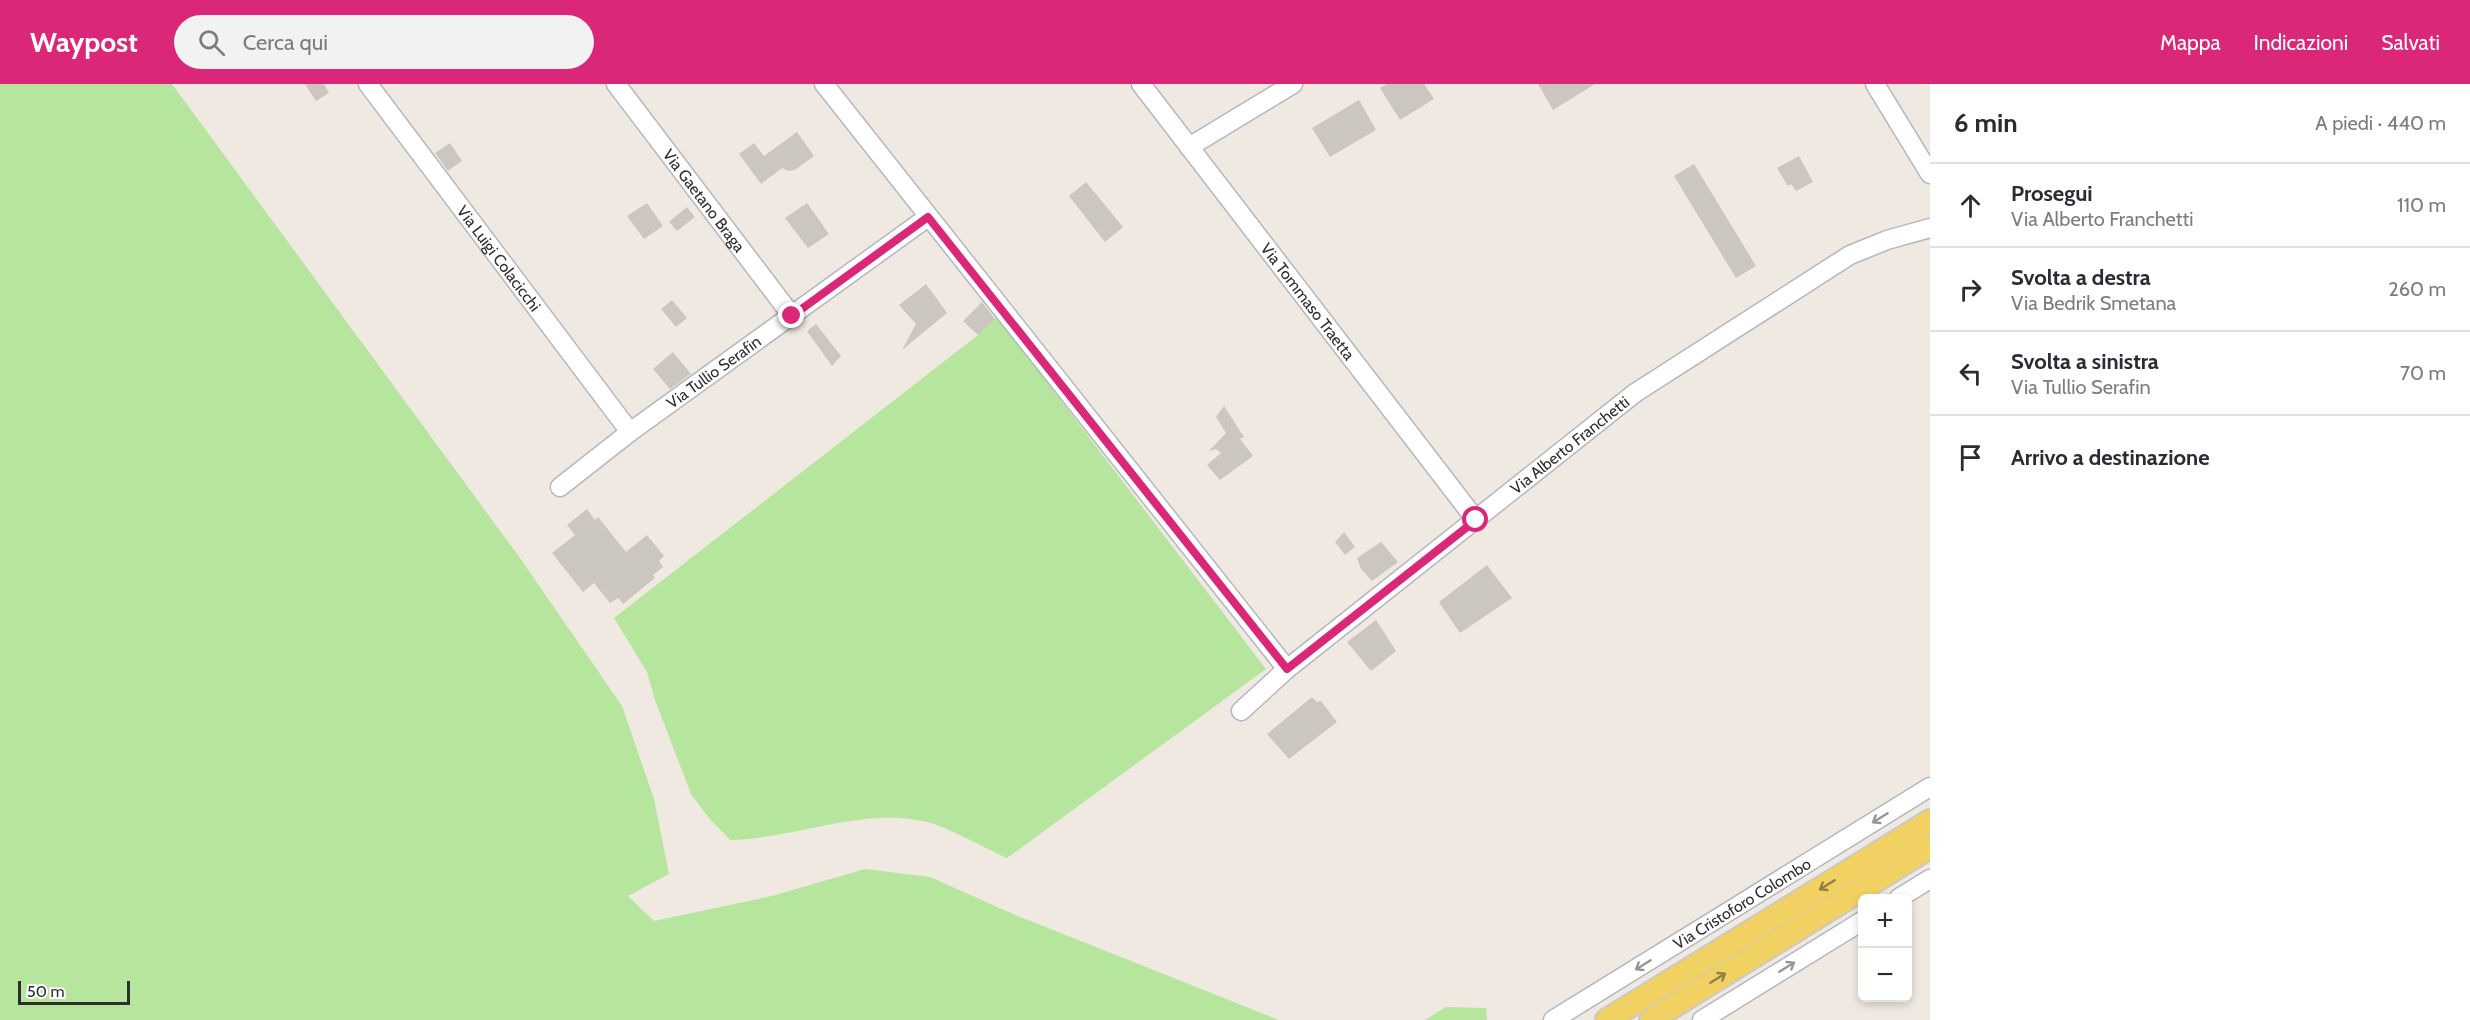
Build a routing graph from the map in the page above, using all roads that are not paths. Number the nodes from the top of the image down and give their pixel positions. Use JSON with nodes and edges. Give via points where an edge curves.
{"nodes":[{"id":1,"x":368,"y":84,"type":"edge"},
{"id":2,"x":616,"y":84,"type":"edge"},
{"id":3,"x":824,"y":84,"type":"edge"},
{"id":4,"x":1141,"y":84,"type":"edge"},
{"id":5,"x":1293,"y":84,"type":"edge"},
{"id":6,"x":1875,"y":84,"type":"edge"},
{"id":7,"x":1189,"y":147,"type":"junction"},
{"id":8,"x":1930,"y":174,"type":"edge"},
{"id":9,"x":928,"y":217,"type":"junction"},
{"id":10,"x":1930,"y":228,"type":"edge"},
{"id":11,"x":792,"y":316,"type":"junction"},
{"id":12,"x":630,"y":432,"type":"junction"},
{"id":13,"x":560,"y":487,"type":"dead end"},
{"id":14,"x":1476,"y":520,"type":"junction"},
{"id":15,"x":1287,"y":669,"type":"junction"},
{"id":16,"x":1241,"y":711,"type":"dead end"},
{"id":17,"x":1930,"y":788,"type":"edge"},
{"id":18,"x":1930,"y":821,"type":"edge"},
{"id":19,"x":1930,"y":847,"type":"edge"},
{"id":20,"x":1930,"y":879,"type":"edge"},
{"id":21,"x":1906,"y":894,"type":"edge"},
{"id":22,"x":1858,"y":924,"type":"edge"},
{"id":23,"x":1553,"y":1020,"type":"edge"},
{"id":24,"x":1607,"y":1020,"type":"edge"},
{"id":25,"x":1650,"y":1020,"type":"edge"},
{"id":26,"x":1702,"y":1020,"type":"edge"}],
"edges":[{"from":1,"to":12,"type":"street","name":"Via Luigi Colacicchi"},
{"from":2,"to":11,"type":"street","name":"Via Gaetano Braga"},
{"from":3,"to":9,"type":"street"},
{"from":4,"to":7,"type":"street","name":"Via Tommaso Traetta"},
{"from":5,"to":7,"type":"street"},
{"from":6,"to":8,"type":"street"},
{"from":7,"to":14,"type":"street","name":"Via Tommaso Traetta"},
{"from":9,"to":11,"type":"street","name":"Via Tullio Serafin"},
{"from":9,"to":15,"type":"street"},
{"from":10,"to":14,"type":"street","name":"Via Alberto Franchetti","via":[[1850,255],[1764,309],[1635,393]]},
{"from":11,"to":12,"type":"street","name":"Via Tullio Serafin"},
{"from":12,"to":13,"type":"street","name":"Via Tullio Serafin"},
{"from":14,"to":15,"type":"street","name":"Via Alberto Franchetti"},
{"from":15,"to":16,"type":"street","name":"Via Alberto Franchetti"},
{"from":17,"to":23,"type":"street","name":"Via Cristoforo Colombo","one_way":true},
{"from":18,"to":24,"type":"main road","name":"Via Cristoforo Colombo","one_way":true},
{"from":25,"to":19,"type":"main road","one_way":true},
{"from":20,"to":21,"type":"street"},
{"from":26,"to":22,"type":"street","one_way":true}]}
